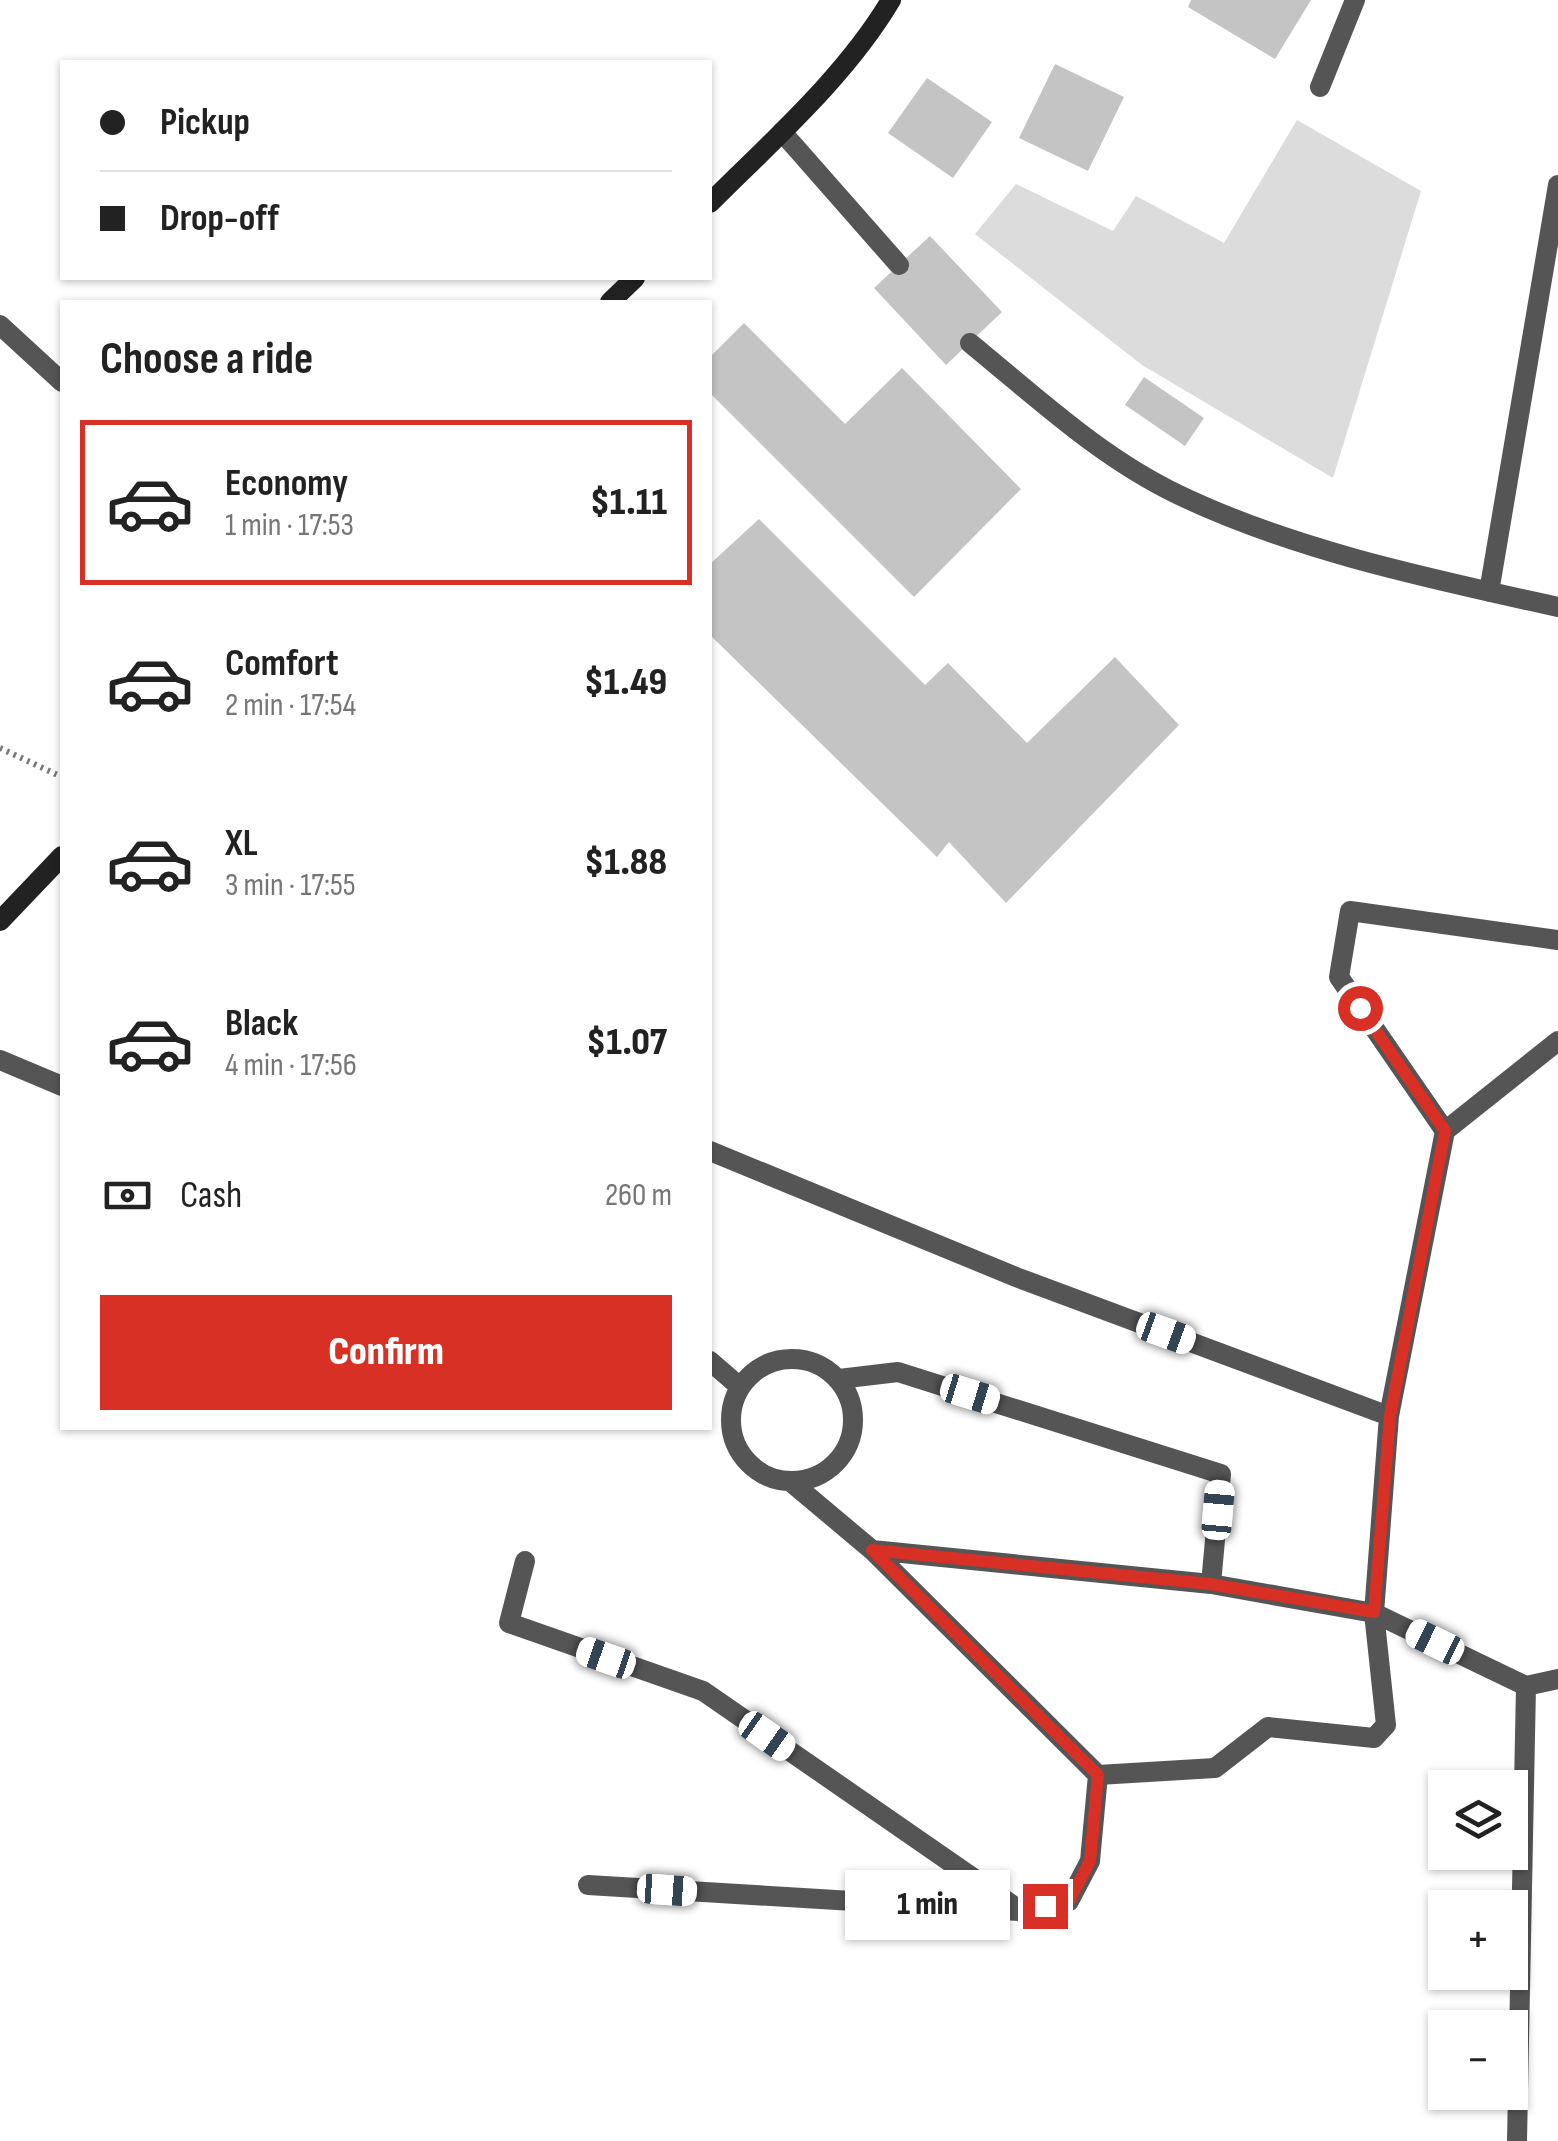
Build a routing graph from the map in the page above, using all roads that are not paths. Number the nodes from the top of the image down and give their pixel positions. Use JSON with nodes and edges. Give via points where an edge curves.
{"nodes":[{"id":1,"x":891,"y":0,"type":"edge"},
{"id":2,"x":1355,"y":0,"type":"edge"},
{"id":3,"x":1320,"y":86,"type":"dead end"},
{"id":4,"x":782,"y":132,"type":"junction"},
{"id":5,"x":1558,"y":185,"type":"edge"},
{"id":6,"x":712,"y":201,"type":"edge"},
{"id":7,"x":900,"y":264,"type":"dead end"},
{"id":8,"x":633,"y":280,"type":"edge"},
{"id":9,"x":612,"y":300,"type":"edge"},
{"id":10,"x":0,"y":325,"type":"edge"},
{"id":11,"x":970,"y":344,"type":"dead end"},
{"id":12,"x":60,"y":380,"type":"edge"},
{"id":13,"x":1489,"y":592,"type":"junction"},
{"id":14,"x":1558,"y":606,"type":"edge"},
{"id":15,"x":54,"y":878,"type":"edge"},
{"id":16,"x":0,"y":921,"type":"edge"},
{"id":17,"x":1558,"y":940,"type":"edge"},
{"id":18,"x":1558,"y":1040,"type":"edge"},
{"id":19,"x":0,"y":1060,"type":"edge"},
{"id":20,"x":60,"y":1085,"type":"edge"},
{"id":21,"x":1445,"y":1131,"type":"junction"},
{"id":22,"x":712,"y":1151,"type":"edge"},
{"id":23,"x":712,"y":1363,"type":"edge"},
{"id":24,"x":839,"y":1378,"type":"junction"},
{"id":25,"x":740,"y":1387,"type":"junction"},
{"id":26,"x":1390,"y":1416,"type":"junction"},
{"id":27,"x":791,"y":1482,"type":"junction"},
{"id":28,"x":872,"y":1550,"type":"junction"},
{"id":29,"x":525,"y":1560,"type":"dead end"},
{"id":30,"x":1210,"y":1584,"type":"junction"},
{"id":31,"x":1374,"y":1612,"type":"junction"},
{"id":32,"x":1558,"y":1679,"type":"edge"},
{"id":33,"x":1526,"y":1686,"type":"junction"},
{"id":34,"x":1098,"y":1775,"type":"junction"},
{"id":35,"x":588,"y":1885,"type":"dead end"},
{"id":36,"x":1022,"y":1911,"type":"junction"},
{"id":37,"x":1517,"y":2141,"type":"edge"}],
"edges":[{"from":1,"to":4,"type":"street"},
{"from":2,"to":3,"type":"street"},
{"from":4,"to":6,"type":"street"},
{"from":4,"to":7,"type":"street"},
{"from":5,"to":13,"type":"street"},
{"from":8,"to":9,"type":"street"},
{"from":10,"to":12,"type":"street"},
{"from":11,"to":13,"type":"street","via":[[1115,459],[1179,495],[1322,546]]},
{"from":13,"to":14,"type":"street"},
{"from":15,"to":16,"type":"street"},
{"from":17,"to":21,"type":"street","via":[[1350,911],[1340,977]]},
{"from":18,"to":21,"type":"street"},
{"from":19,"to":20,"type":"street"},
{"from":21,"to":26,"type":"street"},
{"from":22,"to":26,"type":"street","via":[[1016,1278]]},
{"from":23,"to":25,"type":"street"},
{"from":24,"to":25,"type":"street","via":[[796,1358],[756,1370]]},
{"from":24,"to":27,"type":"street","via":[[854,1406],[844,1456],[822,1475]]},
{"from":24,"to":30,"type":"street","via":[[898,1372],[1221,1474]]},
{"from":25,"to":27,"type":"street","via":[[732,1408],[739,1451],[752,1468]]},
{"from":26,"to":31,"type":"street"},
{"from":27,"to":28,"type":"street"},
{"from":28,"to":30,"type":"street"},
{"from":28,"to":34,"type":"street"},
{"from":29,"to":36,"type":"street","via":[[509,1623],[704,1692]]},
{"from":30,"to":31,"type":"street"},
{"from":31,"to":33,"type":"street"},
{"from":31,"to":34,"type":"street","via":[[1386,1725],[1374,1738],[1268,1727],[1216,1768]]},
{"from":32,"to":33,"type":"street"},
{"from":33,"to":37,"type":"street"},
{"from":34,"to":36,"type":"street","via":[[1090,1861],[1069,1901]]},
{"from":35,"to":36,"type":"street"}]}
